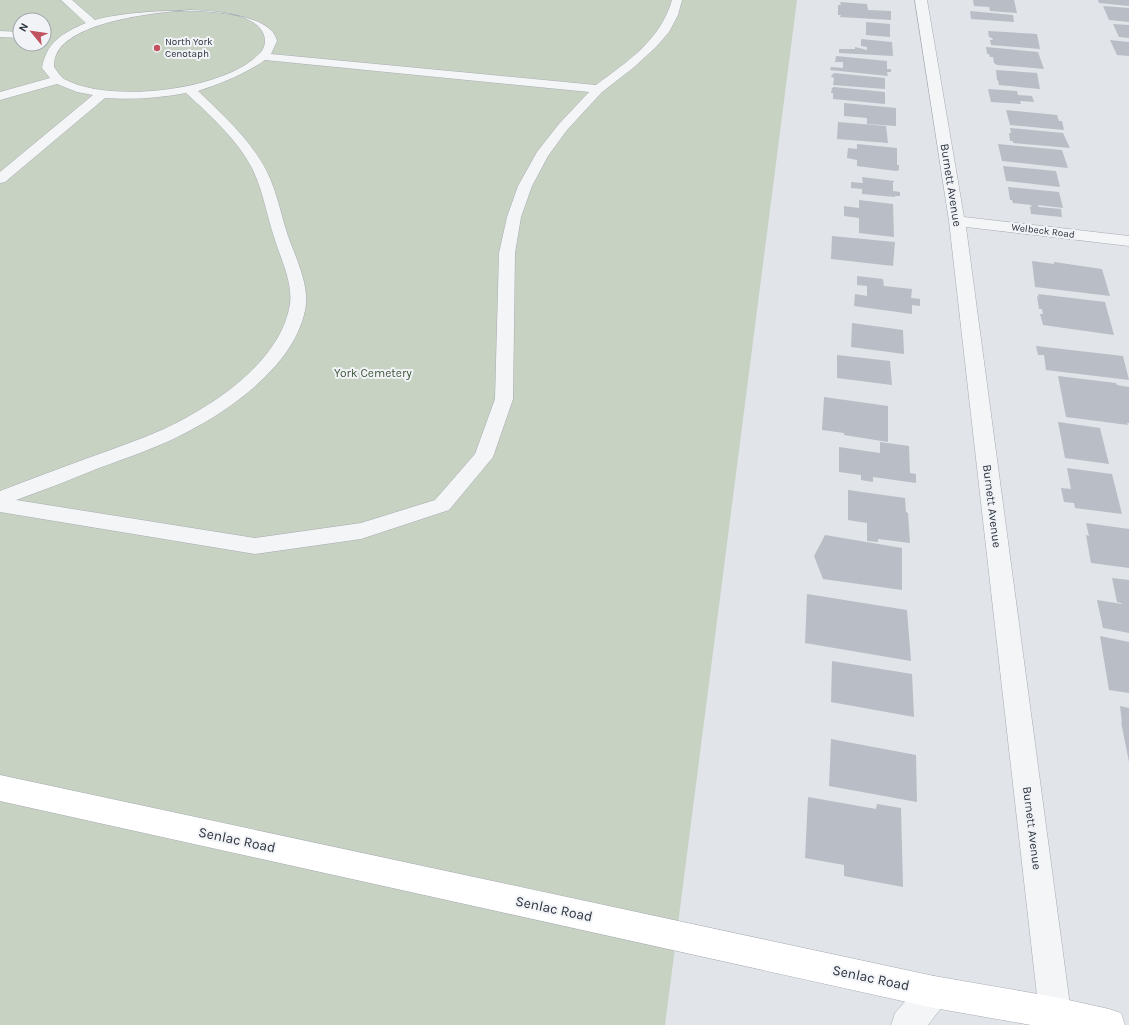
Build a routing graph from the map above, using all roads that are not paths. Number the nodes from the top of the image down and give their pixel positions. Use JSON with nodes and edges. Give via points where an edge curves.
{"nodes":[{"id":1,"x":66,"y":0,"type":"edge"},
{"id":2,"x":233,"y":0,"type":"edge"},
{"id":3,"x":677,"y":0,"type":"edge"},
{"id":4,"x":921,"y":0,"type":"edge"},
{"id":5,"x":194,"y":3,"type":"edge"},
{"id":6,"x":222,"y":9,"type":"junction"},
{"id":7,"x":94,"y":24,"type":"junction"},
{"id":8,"x":0,"y":34,"type":"edge"},
{"id":9,"x":12,"y":35,"type":"edge"},
{"id":10,"x":52,"y":38,"type":"edge"},
{"id":11,"x":64,"y":39,"type":"junction"},
{"id":12,"x":264,"y":56,"type":"junction"},
{"id":13,"x":58,"y":80,"type":"junction"},
{"id":14,"x":189,"y":89,"type":"junction"},
{"id":15,"x":598,"y":89,"type":"junction"},
{"id":16,"x":102,"y":94,"type":"junction"},
{"id":17,"x":0,"y":96,"type":"edge"},
{"id":18,"x":0,"y":179,"type":"edge"},
{"id":19,"x":957,"y":221,"type":"junction"},
{"id":20,"x":1129,"y":242,"type":"edge"},
{"id":21,"x":0,"y":499,"type":"edge"},
{"id":22,"x":0,"y":505,"type":"edge"},
{"id":23,"x":0,"y":788,"type":"edge"},
{"id":24,"x":934,"y":992,"type":"junction"},
{"id":25,"x":1055,"y":1013,"type":"junction"},
{"id":26,"x":906,"y":1025,"type":"edge"},
{"id":27,"x":1109,"y":1025,"type":"edge"}],
"edges":[{"from":1,"to":7,"type":"lane"},
{"from":2,"to":6,"type":"lane"},
{"from":3,"to":15,"type":"lane","via":[[673,14],[652,45]]},
{"from":4,"to":19,"type":"street","name":"Burnett Avenue"},
{"from":5,"to":6,"type":"lane"},
{"from":5,"to":7,"type":"lane","via":[[131,13]]},
{"from":6,"to":12,"type":"lane","via":[[245,14],[261,22],[270,32],[271,44]]},
{"from":7,"to":11,"type":"lane"},
{"from":8,"to":9,"type":"lane"},
{"from":10,"to":11,"type":"lane"},
{"from":11,"to":13,"type":"lane","via":[[50,53],[48,68]]},
{"from":12,"to":14,"type":"lane","via":[[234,75]]},
{"from":12,"to":15,"type":"lane"},
{"from":13,"to":16,"type":"lane","via":[[76,89]]},
{"from":13,"to":17,"type":"lane"},
{"from":14,"to":16,"type":"lane","via":[[130,96]]},
{"from":14,"to":21,"type":"lane","via":[[247,149],[260,172],[296,283],[298,303],[293,326],[279,351],[258,372],[234,394],[190,423]]},
{"from":15,"to":22,"type":"lane","via":[[563,127],[542,155],[525,186],[514,217],[507,253],[504,399],[484,457],[442,505],[361,531],[255,546]]},
{"from":16,"to":18,"type":"lane"},
{"from":19,"to":20,"type":"street","name":"Welbeck Road"},
{"from":19,"to":25,"type":"street","name":"Burnett Avenue"},
{"from":23,"to":24,"type":"street","name":"Senlac Road"},
{"from":24,"to":25,"type":"street","name":"Senlac Road"},
{"from":24,"to":26,"type":"street"},
{"from":25,"to":27,"type":"street","name":"Senlac Road"}]}
